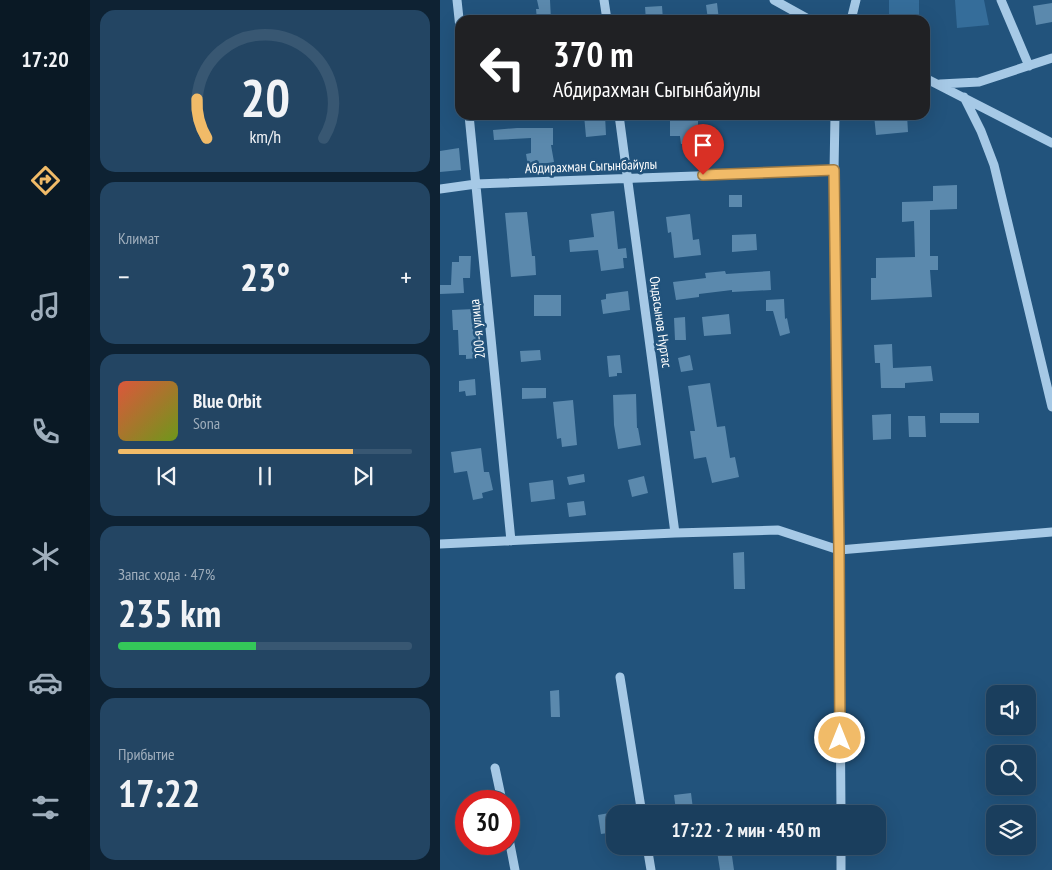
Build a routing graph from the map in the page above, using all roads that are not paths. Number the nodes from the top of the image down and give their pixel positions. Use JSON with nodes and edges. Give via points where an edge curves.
{"nodes":[{"id":1,"x":457,"y":0,"type":"edge"},
{"id":2,"x":604,"y":0,"type":"edge"},
{"id":3,"x":774,"y":0,"type":"edge"},
{"id":4,"x":856,"y":0,"type":"edge"},
{"id":5,"x":1001,"y":0,"type":"edge"},
{"id":6,"x":459,"y":15,"type":"edge"},
{"id":7,"x":606,"y":15,"type":"edge"},
{"id":8,"x":801,"y":15,"type":"edge"},
{"id":9,"x":852,"y":15,"type":"edge"},
{"id":10,"x":1052,"y":58,"type":"edge"},
{"id":11,"x":1029,"y":66,"type":"junction"},
{"id":12,"x":930,"y":80,"type":"edge"},
{"id":13,"x":937,"y":84,"type":"junction"},
{"id":14,"x":964,"y":97,"type":"junction"},
{"id":15,"x":470,"y":120,"type":"edge"},
{"id":16,"x":620,"y":120,"type":"edge"},
{"id":17,"x":835,"y":120,"type":"edge"},
{"id":18,"x":1052,"y":143,"type":"edge"},
{"id":19,"x":834,"y":170,"type":"junction"},
{"id":20,"x":628,"y":178,"type":"junction"},
{"id":21,"x":476,"y":184,"type":"junction"},
{"id":22,"x":440,"y":189,"type":"edge"},
{"id":23,"x":1052,"y":407,"type":"edge"},
{"id":24,"x":676,"y":532,"type":"junction"},
{"id":25,"x":1052,"y":532,"type":"edge"},
{"id":26,"x":512,"y":541,"type":"junction"},
{"id":27,"x":440,"y":544,"type":"edge"},
{"id":28,"x":839,"y":550,"type":"junction"},
{"id":29,"x":620,"y":677,"type":"dead end"},
{"id":30,"x":496,"y":768,"type":"dead end"},
{"id":31,"x":500,"y":790,"type":"edge"},
{"id":32,"x":641,"y":805,"type":"edge"},
{"id":33,"x":841,"y":805,"type":"edge"},
{"id":34,"x":512,"y":855,"type":"edge"},
{"id":35,"x":648,"y":855,"type":"edge"},
{"id":36,"x":841,"y":855,"type":"edge"},
{"id":37,"x":515,"y":870,"type":"edge"},
{"id":38,"x":651,"y":870,"type":"edge"},
{"id":39,"x":841,"y":870,"type":"edge"}],
"edges":[{"from":1,"to":6,"type":"street"},
{"from":2,"to":7,"type":"street"},
{"from":3,"to":8,"type":"street"},
{"from":4,"to":9,"type":"street"},
{"from":5,"to":11,"type":"street"},
{"from":10,"to":11,"type":"street"},
{"from":11,"to":13,"type":"street","via":[[979,82]]},
{"from":12,"to":13,"type":"street"},
{"from":13,"to":14,"type":"street"},
{"from":14,"to":18,"type":"street"},
{"from":14,"to":23,"type":"street","via":[[994,165]]},
{"from":15,"to":21,"type":"street","name":"200-я улица"},
{"from":16,"to":20,"type":"street","name":"Ондасынов Нуртас"},
{"from":17,"to":19,"type":"street"},
{"from":19,"to":20,"type":"street","name":"Абдирахман Сыгынбайулы"},
{"from":19,"to":28,"type":"street"},
{"from":20,"to":21,"type":"street","name":"Абдирахман Сыгынбайулы"},
{"from":20,"to":24,"type":"street","name":"Ондасынов Нуртас"},
{"from":21,"to":22,"type":"street","name":"Абдирахман Сыгынбайулы"},
{"from":21,"to":26,"type":"street","name":"200-я улица"},
{"from":24,"to":26,"type":"street"},
{"from":24,"to":28,"type":"street","via":[[778,530]]},
{"from":25,"to":28,"type":"street"},
{"from":26,"to":27,"type":"street"},
{"from":28,"to":33,"type":"street"},
{"from":29,"to":32,"type":"street"},
{"from":30,"to":31,"type":"street"},
{"from":34,"to":37,"type":"street"},
{"from":35,"to":38,"type":"street"},
{"from":36,"to":39,"type":"street"}]}
